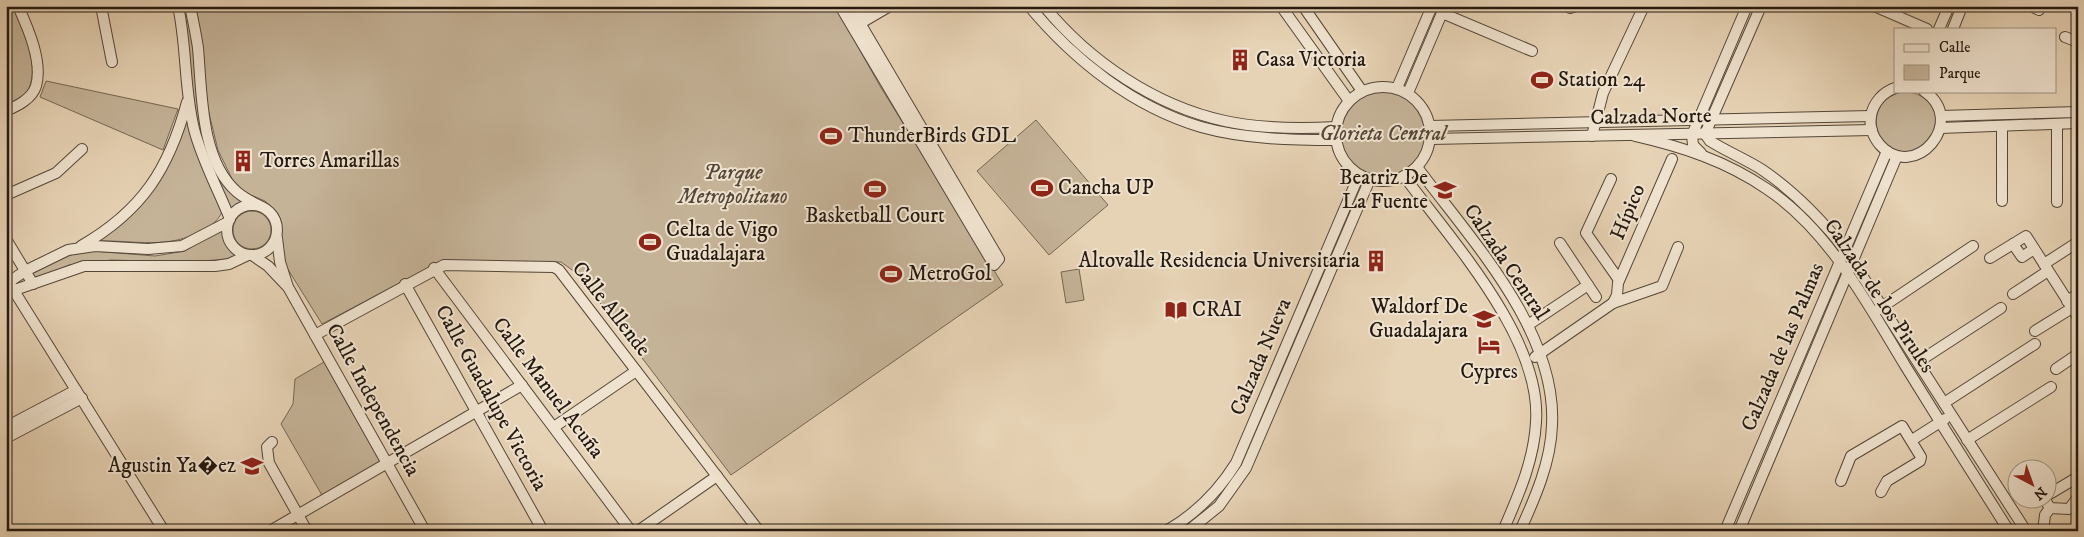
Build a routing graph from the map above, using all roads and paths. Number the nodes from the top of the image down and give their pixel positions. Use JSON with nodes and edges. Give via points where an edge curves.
{"nodes":[{"id":1,"x":18,"y":6,"type":"edge"},
{"id":2,"x":101,"y":6,"type":"edge"},
{"id":3,"x":178,"y":6,"type":"edge"},
{"id":4,"x":190,"y":6,"type":"edge"},
{"id":5,"x":840,"y":6,"type":"edge"},
{"id":6,"x":850,"y":6,"type":"edge"},
{"id":7,"x":875,"y":6,"type":"edge"},
{"id":8,"x":890,"y":6,"type":"edge"},
{"id":9,"x":1029,"y":6,"type":"edge"},
{"id":10,"x":1044,"y":6,"type":"edge"},
{"id":11,"x":1281,"y":6,"type":"edge"},
{"id":12,"x":1303,"y":6,"type":"edge"},
{"id":13,"x":1432,"y":6,"type":"edge"},
{"id":14,"x":1566,"y":6,"type":"edge"},
{"id":15,"x":1577,"y":6,"type":"edge"},
{"id":16,"x":1644,"y":6,"type":"edge"},
{"id":17,"x":1747,"y":6,"type":"edge"},
{"id":18,"x":1761,"y":6,"type":"edge"},
{"id":19,"x":1874,"y":6,"type":"edge"},
{"id":20,"x":1949,"y":6,"type":"edge"},
{"id":21,"x":1962,"y":6,"type":"edge"},
{"id":22,"x":1444,"y":9,"type":"edge"},
{"id":23,"x":1056,"y":19,"type":"junction"},
{"id":24,"x":855,"y":22,"type":"junction"},
{"id":25,"x":1425,"y":23,"type":"junction"},
{"id":26,"x":1049,"y":28,"type":"junction"},
{"id":27,"x":1436,"y":28,"type":"junction"},
{"id":28,"x":1925,"y":28,"type":"edge"},
{"id":29,"x":1939,"y":28,"type":"edge"},
{"id":30,"x":1953,"y":28,"type":"edge"},
{"id":31,"x":1073,"y":36,"type":"junction"},
{"id":32,"x":2065,"y":37,"type":"dead end"},
{"id":33,"x":2078,"y":42,"type":"edge"},
{"id":34,"x":1066,"y":45,"type":"junction"},
{"id":35,"x":1332,"y":47,"type":"junction"},
{"id":36,"x":1532,"y":51,"type":"dead end"},
{"id":37,"x":1318,"y":58,"type":"junction"},
{"id":38,"x":112,"y":62,"type":"dead end"},
{"id":39,"x":1106,"y":64,"type":"junction"},
{"id":40,"x":1098,"y":73,"type":"junction"},
{"id":41,"x":1397,"y":88,"type":"junction"},
{"id":42,"x":1894,"y":89,"type":"edge"},
{"id":43,"x":1132,"y":90,"type":"junction"},
{"id":44,"x":1362,"y":91,"type":"junction"},
{"id":45,"x":1926,"y":92,"type":"edge"},
{"id":46,"x":1408,"y":93,"type":"junction"},
{"id":47,"x":188,"y":98,"type":"junction"},
{"id":48,"x":1349,"y":101,"type":"junction"},
{"id":49,"x":6,"y":111,"type":"edge"},
{"id":50,"x":2078,"y":112,"type":"edge"},
{"id":51,"x":1205,"y":116,"type":"junction"},
{"id":52,"x":1871,"y":116,"type":"junction"},
{"id":53,"x":1941,"y":116,"type":"junction"},
{"id":54,"x":1699,"y":120,"type":"junction"},
{"id":55,"x":1712,"y":120,"type":"junction"},
{"id":56,"x":1598,"y":121,"type":"junction"},
{"id":57,"x":2078,"y":123,"type":"edge"},
{"id":58,"x":2056,"y":124,"type":"junction"},
{"id":59,"x":1430,"y":126,"type":"junction"},
{"id":60,"x":2002,"y":126,"type":"junction"},
{"id":61,"x":1201,"y":127,"type":"junction"},
{"id":62,"x":1336,"y":127,"type":"junction"},
{"id":63,"x":1940,"y":128,"type":"junction"},
{"id":64,"x":1872,"y":130,"type":"junction"},
{"id":65,"x":1705,"y":134,"type":"junction"},
{"id":66,"x":1692,"y":135,"type":"junction"},
{"id":67,"x":1592,"y":136,"type":"junction"},
{"id":68,"x":1635,"y":136,"type":"junction"},
{"id":69,"x":1431,"y":139,"type":"junction"},
{"id":70,"x":1336,"y":140,"type":"junction"},
{"id":71,"x":82,"y":149,"type":"dead end"},
{"id":72,"x":1892,"y":154,"type":"junction"},
{"id":73,"x":1704,"y":155,"type":"junction"},
{"id":74,"x":1672,"y":159,"type":"dead end"},
{"id":75,"x":1417,"y":167,"type":"junction"},
{"id":76,"x":1359,"y":175,"type":"junction"},
{"id":77,"x":1404,"y":176,"type":"junction"},
{"id":78,"x":1370,"y":179,"type":"junction"},
{"id":79,"x":1611,"y":179,"type":"dead end"},
{"id":80,"x":6,"y":195,"type":"edge"},
{"id":81,"x":2002,"y":202,"type":"dead end"},
{"id":82,"x":2057,"y":202,"type":"dead end"},
{"id":83,"x":260,"y":206,"type":"junction"},
{"id":84,"x":229,"y":220,"type":"junction"},
{"id":85,"x":277,"y":238,"type":"junction"},
{"id":86,"x":6,"y":239,"type":"edge"},
{"id":87,"x":2078,"y":242,"type":"edge"},
{"id":88,"x":1560,"y":243,"type":"dead end"},
{"id":89,"x":2013,"y":244,"type":"junction"},
{"id":90,"x":1973,"y":246,"type":"dead end"},
{"id":91,"x":1678,"y":247,"type":"dead end"},
{"id":92,"x":78,"y":248,"type":"junction"},
{"id":93,"x":1845,"y":249,"type":"junction"},
{"id":94,"x":2034,"y":249,"type":"junction"},
{"id":95,"x":250,"y":255,"type":"junction"},
{"id":96,"x":1990,"y":258,"type":"dead end"},
{"id":97,"x":1852,"y":260,"type":"junction"},
{"id":98,"x":1839,"y":264,"type":"junction"},
{"id":99,"x":2046,"y":267,"type":"junction"},
{"id":100,"x":434,"y":268,"type":"junction"},
{"id":101,"x":25,"y":271,"type":"junction"},
{"id":102,"x":1846,"y":274,"type":"junction"},
{"id":103,"x":1619,"y":280,"type":"junction"},
{"id":104,"x":7,"y":281,"type":"edge"},
{"id":105,"x":33,"y":284,"type":"junction"},
{"id":106,"x":405,"y":284,"type":"junction"},
{"id":107,"x":1588,"y":285,"type":"junction"},
{"id":108,"x":288,"y":287,"type":"junction"},
{"id":109,"x":11,"y":292,"type":"edge"},
{"id":110,"x":2013,"y":294,"type":"dead end"},
{"id":111,"x":2078,"y":294,"type":"edge"},
{"id":112,"x":1596,"y":297,"type":"dead end"},
{"id":113,"x":1614,"y":303,"type":"junction"},
{"id":114,"x":2070,"y":304,"type":"junction"},
{"id":115,"x":1882,"y":306,"type":"junction"},
{"id":116,"x":2001,"y":308,"type":"dead end"},
{"id":117,"x":1873,"y":314,"type":"junction"},
{"id":118,"x":2078,"y":317,"type":"edge"},
{"id":119,"x":1528,"y":325,"type":"junction"},
{"id":120,"x":2035,"y":331,"type":"dead end"},
{"id":121,"x":315,"y":334,"type":"junction"},
{"id":122,"x":2035,"y":344,"type":"dead end"},
{"id":123,"x":2078,"y":354,"type":"edge"},
{"id":124,"x":1540,"y":355,"type":"junction"},
{"id":125,"x":1526,"y":362,"type":"junction"},
{"id":126,"x":1918,"y":362,"type":"junction"},
{"id":127,"x":2056,"y":369,"type":"dead end"},
{"id":128,"x":636,"y":371,"type":"junction"},
{"id":129,"x":522,"y":385,"type":"junction"},
{"id":130,"x":2051,"y":387,"type":"dead end"},
{"id":131,"x":79,"y":394,"type":"junction"},
{"id":132,"x":1944,"y":403,"type":"junction"},
{"id":133,"x":1779,"y":404,"type":"junction"},
{"id":134,"x":1790,"y":409,"type":"junction"},
{"id":135,"x":477,"y":411,"type":"junction"},
{"id":136,"x":1952,"y":415,"type":"junction"},
{"id":137,"x":1940,"y":422,"type":"junction"},
{"id":138,"x":6,"y":427,"type":"edge"},
{"id":139,"x":554,"y":427,"type":"junction"},
{"id":140,"x":6,"y":438,"type":"edge"},
{"id":141,"x":1534,"y":438,"type":"junction"},
{"id":142,"x":1550,"y":440,"type":"junction"},
{"id":143,"x":1912,"y":440,"type":"junction"},
{"id":144,"x":1968,"y":440,"type":"junction"},
{"id":145,"x":272,"y":442,"type":"dead end"},
{"id":146,"x":387,"y":463,"type":"junction"},
{"id":147,"x":717,"y":476,"type":"junction"},
{"id":148,"x":2078,"y":477,"type":"edge"},
{"id":149,"x":1841,"y":481,"type":"dead end"},
{"id":150,"x":1881,"y":492,"type":"dead end"},
{"id":151,"x":2056,"y":494,"type":"edge"},
{"id":152,"x":2078,"y":496,"type":"edge"},
{"id":153,"x":2056,"y":504,"type":"edge"},
{"id":154,"x":2046,"y":510,"type":"edge"},
{"id":155,"x":298,"y":515,"type":"junction"},
{"id":156,"x":1186,"y":518,"type":"junction"},
{"id":157,"x":1192,"y":529,"type":"edge"},
{"id":158,"x":164,"y":531,"type":"edge"},
{"id":159,"x":270,"y":531,"type":"edge"},
{"id":160,"x":306,"y":531,"type":"edge"},
{"id":161,"x":425,"y":531,"type":"edge"},
{"id":162,"x":543,"y":531,"type":"edge"},
{"id":163,"x":631,"y":531,"type":"edge"},
{"id":164,"x":638,"y":531,"type":"edge"},
{"id":165,"x":759,"y":531,"type":"edge"},
{"id":166,"x":1166,"y":531,"type":"edge"},
{"id":167,"x":1503,"y":531,"type":"edge"},
{"id":168,"x":1520,"y":531,"type":"edge"},
{"id":169,"x":1725,"y":531,"type":"edge"},
{"id":170,"x":1739,"y":531,"type":"edge"},
{"id":171,"x":2009,"y":531,"type":"edge"},
{"id":172,"x":2026,"y":531,"type":"edge"},
{"id":173,"x":2043,"y":531,"type":"edge"}],
"edges":[{"from":1,"to":49,"type":"street","via":[[35,55],[36,85],[30,96]]},
{"from":2,"to":38,"type":"street"},
{"from":3,"to":47,"type":"street","via":[[186,47]]},
{"from":4,"to":83,"type":"street","via":[[211,147],[230,184],[242,196]]},
{"from":5,"to":24,"type":"street"},
{"from":6,"to":24,"type":"street"},
{"from":7,"to":24,"type":"street"},
{"from":8,"to":24,"type":"street"},
{"from":9,"to":26,"type":"street"},
{"from":10,"to":23,"type":"street"},
{"from":11,"to":37,"type":"street"},
{"from":12,"to":35,"type":"street"},
{"from":13,"to":25,"type":"street"},
{"from":14,"to":15,"type":"street"},
{"from":16,"to":56,"type":"street","via":[[1603,93]]},
{"from":17,"to":54,"type":"street"},
{"from":18,"to":55,"type":"street"},
{"from":19,"to":28,"type":"street"},
{"from":20,"to":29,"type":"street"},
{"from":21,"to":30,"type":"street"},
{"from":22,"to":27,"type":"street"},
{"from":22,"to":36,"type":"street"},
{"from":23,"to":26,"type":"street"},
{"from":23,"to":31,"type":"street"},
{"from":24,"to":24,"type":"street","via":[[994,265],[999,259]]},
{"from":25,"to":27,"type":"street"},
{"from":25,"to":41,"type":"street"},
{"from":26,"to":34,"type":"street"},
{"from":27,"to":46,"type":"street"},
{"from":31,"to":34,"type":"street"},
{"from":31,"to":39,"type":"street"},
{"from":32,"to":33,"type":"street"},
{"from":34,"to":40,"type":"street"},
{"from":35,"to":37,"type":"street"},
{"from":35,"to":44,"type":"street"},
{"from":37,"to":48,"type":"street"},
{"from":39,"to":40,"type":"street"},
{"from":39,"to":43,"type":"street"},
{"from":40,"to":43,"type":"street"},
{"from":41,"to":44,"type":"street","via":[[1374,87]]},
{"from":41,"to":46,"type":"street"},
{"from":42,"to":52,"type":"street","via":[[1878,100]]},
{"from":43,"to":51,"type":"street"},
{"from":43,"to":61,"type":"street","via":[[1159,110]]},
{"from":44,"to":48,"type":"street"},
{"from":45,"to":53,"type":"street","via":[[1934,100]]},
{"from":46,"to":59,"type":"street","via":[[1420,103]]},
{"from":47,"to":84,"type":"street","via":[[194,129]]},
{"from":47,"to":92,"type":"street","via":[[173,146],[152,186],[121,219]]},
{"from":48,"to":62,"type":"street"},
{"from":50,"to":53,"type":"street"},
{"from":51,"to":61,"type":"street"},
{"from":51,"to":62,"type":"street","via":[[1274,128]]},
{"from":52,"to":55,"type":"street","name":"Calzada Norte"},
{"from":52,"to":64,"type":"street"},
{"from":53,"to":63,"type":"street"},
{"from":54,"to":55,"type":"street","name":"Calzada Norte"},
{"from":54,"to":56,"type":"street","name":"Calzada Norte"},
{"from":54,"to":66,"type":"street"},
{"from":55,"to":65,"type":"street"},
{"from":56,"to":59,"type":"street","name":"Calzada Norte"},
{"from":56,"to":67,"type":"street"},
{"from":57,"to":58,"type":"street"},
{"from":58,"to":60,"type":"street"},
{"from":58,"to":82,"type":"street"},
{"from":59,"to":69,"type":"street"},
{"from":60,"to":63,"type":"street"},
{"from":60,"to":81,"type":"street"},
{"from":61,"to":70,"type":"street","via":[[1274,139]]},
{"from":62,"to":70,"type":"street"},
{"from":63,"to":72,"type":"street","via":[[1935,141],[1925,151],[1911,156]]},
{"from":64,"to":65,"type":"street","name":"Calzada Norte"},
{"from":64,"to":72,"type":"street","via":[[1877,142]]},
{"from":65,"to":66,"type":"street","name":"Calzada Norte"},
{"from":65,"to":93,"type":"street","name":"Calzada de los Pirules","via":[[1710,141],[1760,168],[1786,187],[1810,208]]},
{"from":66,"to":68,"type":"street","name":"Calzada Norte"},
{"from":66,"to":73,"type":"street","via":[[1693,145]]},
{"from":67,"to":68,"type":"street","name":"Calzada Norte"},
{"from":67,"to":69,"type":"street","name":"Calzada Norte"},
{"from":68,"to":73,"type":"street","name":"Calzada de los Pirules"},
{"from":69,"to":75,"type":"street","via":[[1430,147]]},
{"from":70,"to":76,"type":"street","via":[[1342,158]]},
{"from":71,"to":80,"type":"street","via":[[56,172]]},
{"from":72,"to":93,"type":"street","name":"Calzada de las Palmas"},
{"from":72,"to":97,"type":"street","name":"Calzada de las Palmas"},
{"from":73,"to":98,"type":"street","name":"Calzada de los Pirules","via":[[1768,190],[1800,215]]},
{"from":74,"to":103,"type":"street","name":"Hípico"},
{"from":75,"to":77,"type":"street"},
{"from":75,"to":119,"type":"street","name":"Calzada Central","via":[[1502,281]]},
{"from":76,"to":78,"type":"street"},
{"from":76,"to":156,"type":"street","name":"Calzada Nueva","via":[[1236,463],[1211,498]]},
{"from":77,"to":78,"type":"street","via":[[1393,180]]},
{"from":77,"to":125,"type":"street","name":"Calzada Central","via":[[1508,319]]},
{"from":78,"to":157,"type":"street","via":[[1246,468],[1219,506]]},
{"from":79,"to":103,"type":"street","name":"Hípico","via":[[1586,234]]},
{"from":83,"to":84,"type":"street","via":[[242,207]]},
{"from":83,"to":85,"type":"street","via":[[273,215]]},
{"from":84,"to":92,"type":"street","via":[[182,246]]},
{"from":84,"to":95,"type":"street","via":[[230,243],[235,249]]},
{"from":85,"to":95,"type":"street","via":[[267,250]]},
{"from":85,"to":108,"type":"street","name":"Calle Independencia"},
{"from":86,"to":101,"type":"street"},
{"from":87,"to":99,"type":"street"},
{"from":88,"to":107,"type":"street"},
{"from":89,"to":94,"type":"street","via":[[2022,257]]},
{"from":89,"to":94,"type":"street","via":[[2026,236]]},
{"from":89,"to":96,"type":"street"},
{"from":90,"to":115,"type":"street"},
{"from":91,"to":113,"type":"street","via":[[1662,286]]},
{"from":92,"to":101,"type":"street"},
{"from":93,"to":97,"type":"street","name":"Calzada de los Pirules"},
{"from":93,"to":98,"type":"street","name":"Calzada de las Palmas"},
{"from":94,"to":99,"type":"street"},
{"from":95,"to":105,"type":"street","via":[[230,264],[215,266],[84,266]]},
{"from":95,"to":108,"type":"street","name":"Calle Independencia","via":[[268,266]]},
{"from":97,"to":102,"type":"street","name":"Calzada de las Palmas"},
{"from":97,"to":115,"type":"street","name":"Calzada de los Pirules"},
{"from":98,"to":102,"type":"street","name":"Calzada de los Pirules"},
{"from":98,"to":133,"type":"street","name":"Calzada de las Palmas"},
{"from":99,"to":110,"type":"street"},
{"from":99,"to":114,"type":"street"},
{"from":100,"to":106,"type":"street","name":"Calle Allende"},
{"from":100,"to":128,"type":"street","name":"Calle Allende","via":[[444,265],[554,267]]},
{"from":100,"to":129,"type":"street","name":"Calle Manuel Acuña"},
{"from":101,"to":104,"type":"street"},
{"from":101,"to":105,"type":"street"},
{"from":102,"to":117,"type":"street","name":"Calzada de los Pirules"},
{"from":102,"to":134,"type":"street","name":"Calzada de las Palmas"},
{"from":103,"to":113,"type":"street","name":"Hípico"},
{"from":104,"to":109,"type":"street"},
{"from":105,"to":109,"type":"street"},
{"from":106,"to":121,"type":"street","name":"Calle Allende"},
{"from":106,"to":135,"type":"street","name":"Calle Guadalupe Victoria"},
{"from":107,"to":112,"type":"street"},
{"from":107,"to":119,"type":"street"},
{"from":108,"to":121,"type":"street","name":"Calle Independencia"},
{"from":109,"to":131,"type":"street"},
{"from":111,"to":114,"type":"street"},
{"from":113,"to":124,"type":"street"},
{"from":114,"to":118,"type":"street"},
{"from":114,"to":120,"type":"street"},
{"from":115,"to":117,"type":"street"},
{"from":115,"to":126,"type":"street","name":"Calzada de los Pirules"},
{"from":116,"to":126,"type":"street"},
{"from":117,"to":137,"type":"street","name":"Calzada de los Pirules"},
{"from":119,"to":124,"type":"street","name":"Calzada Central"},
{"from":121,"to":146,"type":"street","name":"Calle Independencia"},
{"from":122,"to":132,"type":"street"},
{"from":123,"to":127,"type":"street"},
{"from":124,"to":125,"type":"street"},
{"from":124,"to":142,"type":"street","name":"Calzada Central","via":[[1551,398]]},
{"from":125,"to":141,"type":"street","name":"Calzada Central","via":[[1535,400]]},
{"from":126,"to":132,"type":"street","name":"Calzada de los Pirules"},
{"from":128,"to":139,"type":"street"},
{"from":128,"to":147,"type":"street","name":"Calle Allende"},
{"from":129,"to":135,"type":"street"},
{"from":129,"to":139,"type":"street","name":"Calle Manuel Acuña"},
{"from":130,"to":144,"type":"street"},
{"from":131,"to":138,"type":"street"},
{"from":131,"to":140,"type":"street"},
{"from":131,"to":158,"type":"street"},
{"from":132,"to":136,"type":"street","name":"Calzada de los Pirules"},
{"from":133,"to":134,"type":"street"},
{"from":133,"to":169,"type":"street","name":"Calzada de las Palmas"},
{"from":134,"to":170,"type":"street","name":"Calzada de las Palmas"},
{"from":135,"to":146,"type":"street"},
{"from":135,"to":162,"type":"street","name":"Calle Guadalupe Victoria"},
{"from":136,"to":137,"type":"street"},
{"from":136,"to":144,"type":"street","name":"Calzada de los Pirules"},
{"from":137,"to":143,"type":"street"},
{"from":137,"to":171,"type":"street","name":"Calzada de los Pirules"},
{"from":139,"to":163,"type":"street","name":"Calle Manuel Acuña"},
{"from":141,"to":142,"type":"street"},
{"from":141,"to":167,"type":"street","name":"Calzada Central","via":[[1525,479]]},
{"from":142,"to":168,"type":"street","name":"Calzada Central","via":[[1540,484]]},
{"from":143,"to":149,"type":"street","via":[[1902,426],[1898,427],[1852,456]]},
{"from":143,"to":150,"type":"street","via":[[1920,453],[1920,461],[1887,481]]},
{"from":144,"to":172,"type":"street","name":"Calzada de los Pirules"},
{"from":145,"to":155,"type":"street","via":[[267,447],[268,463]]},
{"from":146,"to":155,"type":"street"},
{"from":146,"to":161,"type":"street","name":"Calle Independencia"},
{"from":147,"to":164,"type":"street"},
{"from":147,"to":165,"type":"street","name":"Calle Allende"},
{"from":148,"to":151,"type":"street"},
{"from":152,"to":153,"type":"street","via":[[2070,509]]},
{"from":154,"to":173,"type":"street"},
{"from":155,"to":159,"type":"street"},
{"from":155,"to":160,"type":"street"},
{"from":156,"to":157,"type":"street"},
{"from":156,"to":166,"type":"street","name":"Calzada Nueva"}]}
